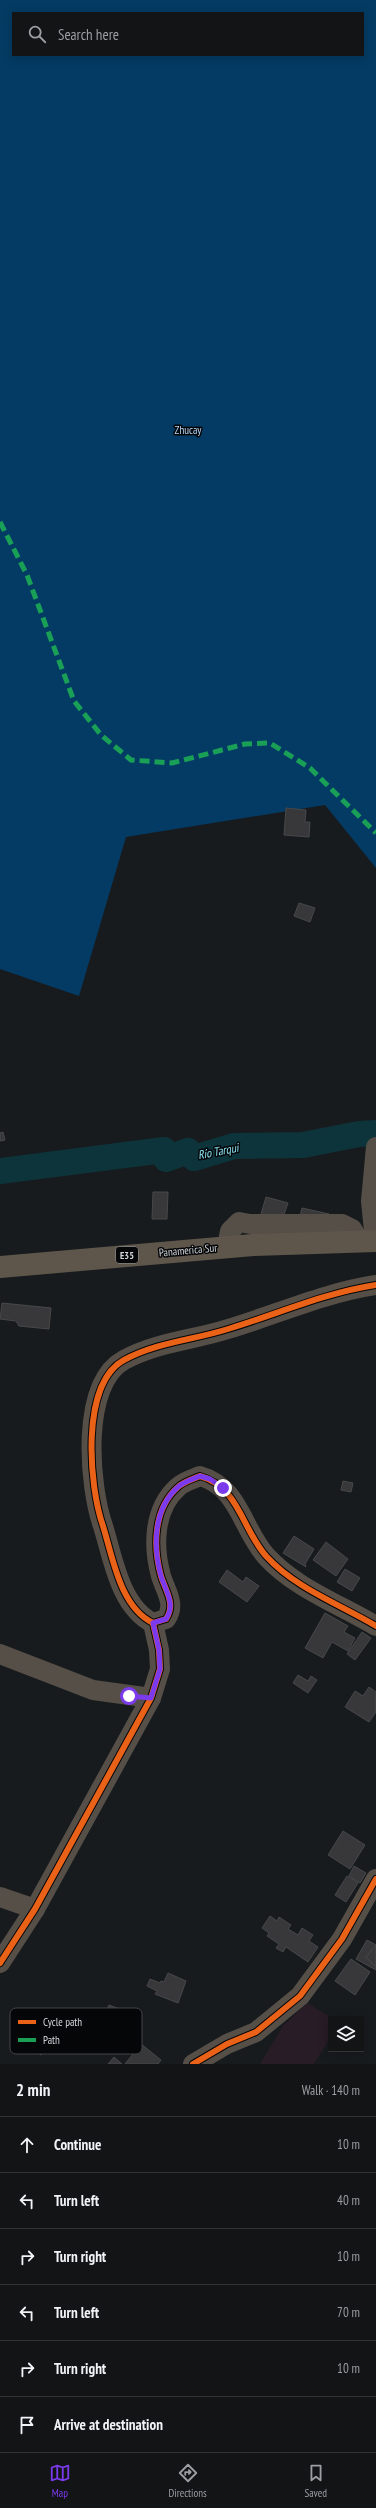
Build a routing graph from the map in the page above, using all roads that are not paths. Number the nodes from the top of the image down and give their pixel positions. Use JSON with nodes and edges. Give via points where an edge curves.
{"nodes":[{"id":1,"x":376,"y":1146,"type":"edge"},
{"id":2,"x":370,"y":1241,"type":"edge"},
{"id":3,"x":0,"y":1267,"type":"edge"},
{"id":4,"x":376,"y":1285,"type":"edge"},
{"id":5,"x":153,"y":1623,"type":"junction"},
{"id":6,"x":376,"y":1626,"type":"edge"},
{"id":7,"x":0,"y":1642,"type":"edge"},
{"id":8,"x":0,"y":1654,"type":"edge"},
{"id":9,"x":21,"y":1662,"type":"junction"},
{"id":10,"x":151,"y":1698,"type":"junction"},
{"id":11,"x":376,"y":1879,"type":"edge"},
{"id":12,"x":0,"y":1897,"type":"edge"},
{"id":13,"x":35,"y":1909,"type":"junction"},
{"id":14,"x":0,"y":1963,"type":"edge"},
{"id":15,"x":193,"y":2064,"type":"edge"}],
"edges":[{"from":1,"to":2,"type":"street"},
{"from":2,"to":3,"type":"highway","name":"Panamerica Sur","number":"E35","via":[[227,1247]]},
{"from":4,"to":5,"type":"street","via":[[320,1297],[228,1330],[166,1343],[124,1360],[112,1368],[99,1389],[94,1412],[92,1441],[96,1496],[101,1522],[131,1605],[142,1617]]},
{"from":5,"to":6,"type":"street","via":[[166,1619],[171,1601],[161,1574],[155,1539],[163,1506],[178,1486],[200,1476],[223,1488],[241,1512],[264,1554],[278,1569]]},
{"from":5,"to":10,"type":"street","via":[[160,1669]]},
{"from":7,"to":9,"type":"street"},
{"from":8,"to":9,"type":"street"},
{"from":9,"to":10,"type":"street","via":[[93,1690]]},
{"from":10,"to":13,"type":"street"},
{"from":11,"to":15,"type":"street","via":[[342,1939],[300,1996],[256,2032],[227,2044]]},
{"from":12,"to":13,"type":"street"},
{"from":13,"to":14,"type":"street"}]}
